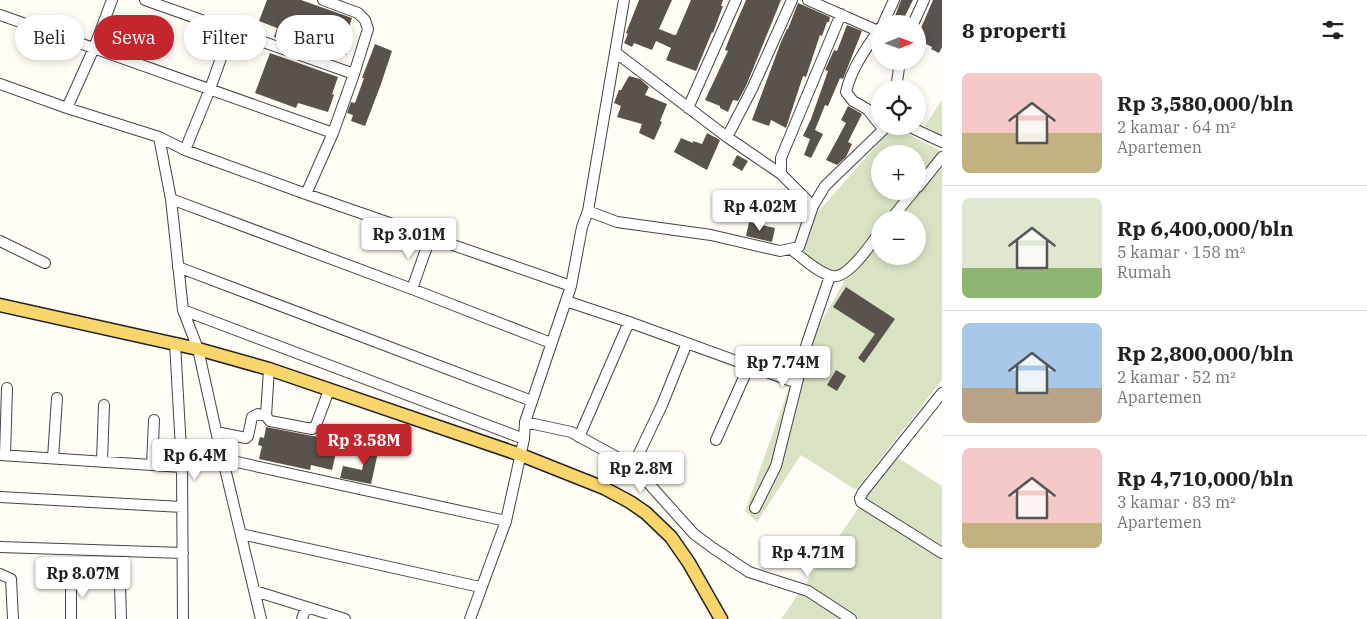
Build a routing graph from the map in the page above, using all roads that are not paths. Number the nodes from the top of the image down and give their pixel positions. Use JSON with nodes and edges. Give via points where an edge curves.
{"nodes":[{"id":1,"x":112,"y":0,"type":"edge"},
{"id":2,"x":145,"y":0,"type":"edge"},
{"id":3,"x":323,"y":0,"type":"edge"},
{"id":4,"x":624,"y":0,"type":"edge"},
{"id":5,"x":736,"y":0,"type":"edge"},
{"id":6,"x":792,"y":0,"type":"edge"},
{"id":7,"x":808,"y":0,"type":"edge"},
{"id":8,"x":894,"y":0,"type":"edge"},
{"id":9,"x":924,"y":0,"type":"edge"},
{"id":10,"x":841,"y":14,"type":"junction"},
{"id":11,"x":0,"y":15,"type":"edge"},
{"id":12,"x":106,"y":15,"type":"edge"},
{"id":13,"x":188,"y":15,"type":"edge"},
{"id":14,"x":886,"y":15,"type":"edge"},
{"id":15,"x":917,"y":15,"type":"edge"},
{"id":16,"x":871,"y":25,"type":"edge"},
{"id":17,"x":266,"y":43,"type":"edge"},
{"id":18,"x":871,"y":43,"type":"edge"},
{"id":19,"x":94,"y":48,"type":"joint"},
{"id":20,"x":615,"y":52,"type":"junction"},
{"id":21,"x":128,"y":60,"type":"edge"},
{"id":22,"x":220,"y":60,"type":"edge"},
{"id":23,"x":354,"y":74,"type":"junction"},
{"id":24,"x":0,"y":84,"type":"edge"},
{"id":25,"x":210,"y":89,"type":"junction"},
{"id":26,"x":67,"y":108,"type":"junction"},
{"id":27,"x":688,"y":108,"type":"junction"},
{"id":28,"x":871,"y":113,"type":"edge"},
{"id":29,"x":333,"y":132,"type":"junction"},
{"id":30,"x":926,"y":134,"type":"edge"},
{"id":31,"x":876,"y":135,"type":"edge"},
{"id":32,"x":159,"y":138,"type":"junction"},
{"id":33,"x":727,"y":138,"type":"junction"},
{"id":34,"x":942,"y":142,"type":"edge"},
{"id":35,"x":185,"y":150,"type":"junction"},
{"id":36,"x":942,"y":158,"type":"edge"},
{"id":37,"x":781,"y":174,"type":"junction"},
{"id":38,"x":926,"y":177,"type":"edge"},
{"id":39,"x":306,"y":194,"type":"junction"},
{"id":40,"x":170,"y":199,"type":"junction"},
{"id":41,"x":907,"y":200,"type":"edge"},
{"id":42,"x":813,"y":206,"type":"junction"},
{"id":43,"x":898,"y":210,"type":"edge"},
{"id":44,"x":588,"y":211,"type":"junction"},
{"id":45,"x":430,"y":238,"type":"junction"},
{"id":46,"x":0,"y":241,"type":"edge"},
{"id":47,"x":871,"y":243,"type":"edge"},
{"id":48,"x":792,"y":250,"type":"junction"},
{"id":49,"x":45,"y":263,"type":"dead end"},
{"id":50,"x":178,"y":267,"type":"junction"},
{"id":51,"x":830,"y":276,"type":"junction"},
{"id":52,"x":571,"y":286,"type":"junction"},
{"id":53,"x":412,"y":289,"type":"junction"},
{"id":54,"x":566,"y":301,"type":"junction"},
{"id":55,"x":0,"y":305,"type":"edge"},
{"id":56,"x":183,"y":310,"type":"junction"},
{"id":57,"x":629,"y":322,"type":"junction"},
{"id":58,"x":175,"y":343,"type":"junction"},
{"id":59,"x":551,"y":343,"type":"junction"},
{"id":60,"x":687,"y":343,"type":"junction"},
{"id":61,"x":198,"y":349,"type":"junction"},
{"id":62,"x":749,"y":366,"type":"junction"},
{"id":63,"x":269,"y":369,"type":"junction"},
{"id":64,"x":797,"y":383,"type":"junction"},
{"id":65,"x":7,"y":388,"type":"dead end"},
{"id":66,"x":329,"y":390,"type":"junction"},
{"id":67,"x":942,"y":393,"type":"edge"},
{"id":68,"x":57,"y":398,"type":"dead end"},
{"id":69,"x":532,"y":401,"type":"junction"},
{"id":70,"x":104,"y":405,"type":"dead end"},
{"id":71,"x":266,"y":416,"type":"junction"},
{"id":72,"x":154,"y":420,"type":"dead end"},
{"id":73,"x":525,"y":422,"type":"junction"},
{"id":74,"x":217,"y":434,"type":"junction"},
{"id":75,"x":579,"y":436,"type":"junction"},
{"id":76,"x":524,"y":439,"type":"junction"},
{"id":77,"x":716,"y":440,"type":"dead end"},
{"id":78,"x":2,"y":455,"type":"edge"},
{"id":79,"x":521,"y":455,"type":"junction"},
{"id":80,"x":53,"y":458,"type":"junction"},
{"id":81,"x":224,"y":459,"type":"junction"},
{"id":82,"x":102,"y":461,"type":"junction"},
{"id":83,"x":152,"y":465,"type":"junction"},
{"id":84,"x":632,"y":466,"type":"junction"},
{"id":85,"x":182,"y":467,"type":"junction"},
{"id":86,"x":0,"y":497,"type":"edge"},
{"id":87,"x":182,"y":507,"type":"junction"},
{"id":88,"x":755,"y":508,"type":"dead end"},
{"id":89,"x":506,"y":521,"type":"junction"},
{"id":90,"x":241,"y":534,"type":"junction"},
{"id":91,"x":0,"y":548,"type":"edge"},
{"id":92,"x":183,"y":553,"type":"junction"},
{"id":93,"x":942,"y":553,"type":"edge"},
{"id":94,"x":0,"y":574,"type":"edge"},
{"id":95,"x":71,"y":580,"type":"dead end"},
{"id":96,"x":120,"y":585,"type":"dead end"},
{"id":97,"x":480,"y":587,"type":"junction"},
{"id":98,"x":255,"y":591,"type":"junction"},
{"id":99,"x":306,"y":607,"type":"junction"},
{"id":100,"x":13,"y":619,"type":"edge"},
{"id":101,"x":71,"y":619,"type":"edge"},
{"id":102,"x":121,"y":619,"type":"edge"},
{"id":103,"x":182,"y":619,"type":"edge"},
{"id":104,"x":261,"y":619,"type":"edge"},
{"id":105,"x":302,"y":619,"type":"edge"},
{"id":106,"x":345,"y":619,"type":"edge"},
{"id":107,"x":470,"y":619,"type":"edge"},
{"id":108,"x":720,"y":619,"type":"edge"},
{"id":109,"x":851,"y":619,"type":"edge"}],
"edges":[{"from":1,"to":12,"type":"street"},
{"from":2,"to":13,"type":"street"},
{"from":3,"to":23,"type":"street","via":[[358,13],[368,29]]},
{"from":4,"to":20,"type":"street"},
{"from":5,"to":27,"type":"street"},
{"from":6,"to":33,"type":"street"},
{"from":7,"to":10,"type":"street"},
{"from":8,"to":14,"type":"street"},
{"from":9,"to":15,"type":"street"},
{"from":10,"to":16,"type":"street"},
{"from":10,"to":37,"type":"street","via":[[781,158]]},
{"from":11,"to":19,"type":"street"},
{"from":17,"to":23,"type":"street"},
{"from":18,"to":28,"type":"street","via":[[846,92]]},
{"from":19,"to":26,"type":"street"},
{"from":20,"to":27,"type":"street"},
{"from":20,"to":44,"type":"street"},
{"from":21,"to":25,"type":"street"},
{"from":22,"to":25,"type":"street"},
{"from":23,"to":29,"type":"street"},
{"from":24,"to":26,"type":"street"},
{"from":25,"to":29,"type":"street"},
{"from":25,"to":35,"type":"street"},
{"from":26,"to":32,"type":"street"},
{"from":27,"to":33,"type":"street"},
{"from":29,"to":39,"type":"street"},
{"from":30,"to":34,"type":"street"},
{"from":31,"to":42,"type":"street","via":[[825,186]]},
{"from":32,"to":35,"type":"street"},
{"from":32,"to":40,"type":"street"},
{"from":33,"to":37,"type":"street"},
{"from":35,"to":39,"type":"street"},
{"from":36,"to":38,"type":"street"},
{"from":37,"to":42,"type":"street"},
{"from":39,"to":45,"type":"street"},
{"from":40,"to":50,"type":"street"},
{"from":40,"to":53,"type":"street"},
{"from":41,"to":43,"type":"street"},
{"from":42,"to":48,"type":"street","via":[[799,247]]},
{"from":44,"to":48,"type":"street","via":[[617,222],[711,235],[780,251]]},
{"from":44,"to":52,"type":"street"},
{"from":45,"to":52,"type":"street"},
{"from":45,"to":53,"type":"street"},
{"from":46,"to":49,"type":"street"},
{"from":47,"to":51,"type":"street","via":[[848,271],[839,277]]},
{"from":48,"to":51,"type":"street"},
{"from":50,"to":56,"type":"street"},
{"from":50,"to":69,"type":"street"},
{"from":51,"to":64,"type":"street"},
{"from":52,"to":54,"type":"street"},
{"from":53,"to":59,"type":"street"},
{"from":54,"to":57,"type":"street"},
{"from":54,"to":59,"type":"street"},
{"from":55,"to":58,"type":"main road"},
{"from":56,"to":61,"type":"street"},
{"from":56,"to":76,"type":"street"},
{"from":57,"to":60,"type":"street"},
{"from":57,"to":75,"type":"street"},
{"from":58,"to":61,"type":"main road"},
{"from":58,"to":85,"type":"street"},
{"from":59,"to":69,"type":"street"},
{"from":60,"to":62,"type":"street"},
{"from":60,"to":84,"type":"street"},
{"from":61,"to":63,"type":"main road"},
{"from":61,"to":74,"type":"street"},
{"from":62,"to":64,"type":"street"},
{"from":62,"to":77,"type":"street"},
{"from":63,"to":66,"type":"main road"},
{"from":63,"to":71,"type":"street"},
{"from":64,"to":88,"type":"street","via":[[776,466]]},
{"from":65,"to":78,"type":"street"},
{"from":66,"to":71,"type":"street","via":[[312,429],[270,421]]},
{"from":66,"to":79,"type":"main road"},
{"from":67,"to":93,"type":"street","via":[[860,498],[861,502]]},
{"from":68,"to":80,"type":"street"},
{"from":69,"to":73,"type":"street"},
{"from":70,"to":82,"type":"street"},
{"from":71,"to":74,"type":"street","via":[[258,414],[252,417],[246,438]]},
{"from":72,"to":83,"type":"street"},
{"from":73,"to":75,"type":"street"},
{"from":73,"to":76,"type":"street"},
{"from":74,"to":81,"type":"street"},
{"from":75,"to":84,"type":"street"},
{"from":76,"to":79,"type":"street"},
{"from":78,"to":80,"type":"street"},
{"from":79,"to":89,"type":"street"},
{"from":79,"to":108,"type":"main road","via":[[604,488],[646,513],[671,537],[690,563]]},
{"from":80,"to":82,"type":"street"},
{"from":81,"to":89,"type":"street"},
{"from":81,"to":90,"type":"street"},
{"from":82,"to":83,"type":"street"},
{"from":83,"to":85,"type":"street"},
{"from":84,"to":109,"type":"street","via":[[694,534],[712,548],[749,572],[808,591]]},
{"from":85,"to":87,"type":"street"},
{"from":86,"to":87,"type":"street"},
{"from":87,"to":92,"type":"street"},
{"from":89,"to":97,"type":"street"},
{"from":90,"to":97,"type":"street"},
{"from":90,"to":98,"type":"street"},
{"from":91,"to":92,"type":"street"},
{"from":92,"to":103,"type":"street"},
{"from":94,"to":100,"type":"street","via":[[11,579]]},
{"from":95,"to":101,"type":"street"},
{"from":96,"to":102,"type":"street"},
{"from":97,"to":107,"type":"street"},
{"from":98,"to":99,"type":"street"},
{"from":98,"to":104,"type":"street"},
{"from":99,"to":105,"type":"street"},
{"from":99,"to":106,"type":"street"}]}
